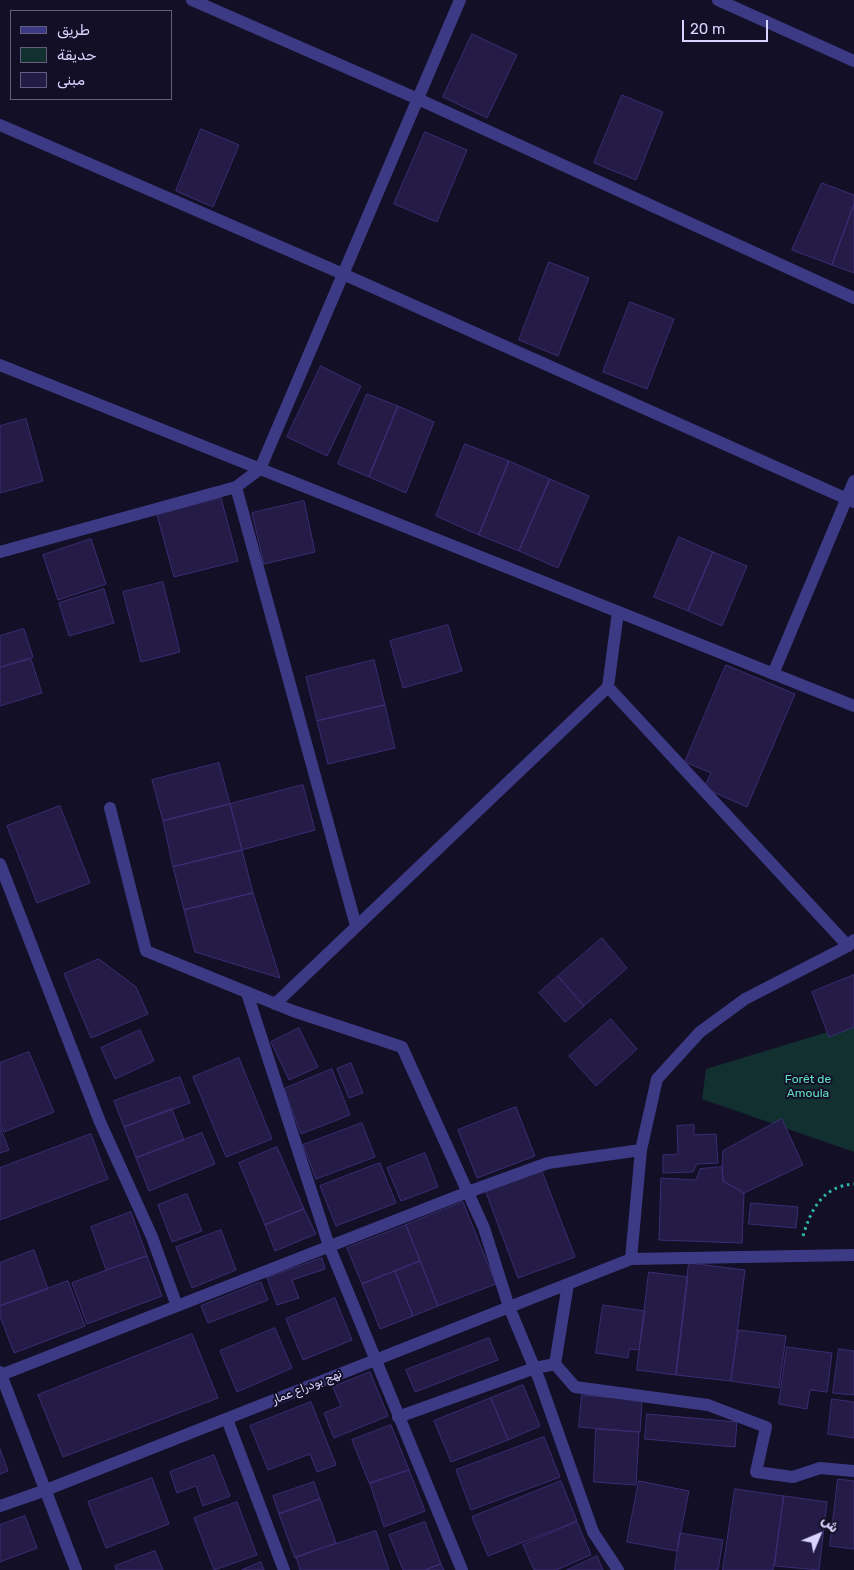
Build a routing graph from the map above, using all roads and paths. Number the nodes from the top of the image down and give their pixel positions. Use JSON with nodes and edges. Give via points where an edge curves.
{"nodes":[{"id":1,"x":192,"y":0,"type":"edge"},
{"id":2,"x":460,"y":0,"type":"edge"},
{"id":3,"x":718,"y":0,"type":"edge"},
{"id":4,"x":854,"y":61,"type":"edge"},
{"id":5,"x":418,"y":99,"type":"junction"},
{"id":6,"x":0,"y":125,"type":"edge"},
{"id":7,"x":343,"y":274,"type":"junction"},
{"id":8,"x":854,"y":298,"type":"edge"},
{"id":9,"x":0,"y":365,"type":"edge"},
{"id":10,"x":260,"y":469,"type":"junction"},
{"id":11,"x":854,"y":480,"type":"edge"},
{"id":12,"x":236,"y":487,"type":"junction"},
{"id":13,"x":850,"y":500,"type":"edge"},
{"id":14,"x":0,"y":552,"type":"edge"},
{"id":15,"x":618,"y":612,"type":"junction"},
{"id":16,"x":773,"y":674,"type":"junction"},
{"id":17,"x":608,"y":687,"type":"junction"},
{"id":18,"x":854,"y":706,"type":"edge"},
{"id":19,"x":110,"y":808,"type":"dead end"},
{"id":20,"x":0,"y":864,"type":"edge"},
{"id":21,"x":356,"y":926,"type":"junction"},
{"id":22,"x":851,"y":943,"type":"edge"},
{"id":23,"x":247,"y":993,"type":"junction"},
{"id":24,"x":275,"y":1004,"type":"junction"},
{"id":25,"x":641,"y":1150,"type":"junction"},
{"id":26,"x":854,"y":1184,"type":"edge"},
{"id":27,"x":468,"y":1192,"type":"junction"},
{"id":28,"x":329,"y":1246,"type":"junction"},
{"id":29,"x":854,"y":1255,"type":"edge"},
{"id":30,"x":797,"y":1256,"type":"junction"},
{"id":31,"x":631,"y":1258,"type":"junction"},
{"id":32,"x":568,"y":1284,"type":"junction"},
{"id":33,"x":178,"y":1306,"type":"junction"},
{"id":34,"x":509,"y":1307,"type":"junction"},
{"id":35,"x":375,"y":1360,"type":"junction"},
{"id":36,"x":555,"y":1364,"type":"junction"},
{"id":37,"x":535,"y":1368,"type":"junction"},
{"id":38,"x":1,"y":1374,"type":"edge"},
{"id":39,"x":398,"y":1417,"type":"junction"},
{"id":40,"x":227,"y":1419,"type":"junction"},
{"id":41,"x":854,"y":1472,"type":"edge"},
{"id":42,"x":46,"y":1490,"type":"junction"},
{"id":43,"x":0,"y":1506,"type":"edge"},
{"id":44,"x":76,"y":1570,"type":"edge"},
{"id":45,"x":284,"y":1570,"type":"edge"},
{"id":46,"x":462,"y":1570,"type":"edge"},
{"id":47,"x":618,"y":1570,"type":"edge"}],
"edges":[{"from":1,"to":5,"type":"street"},
{"from":2,"to":5,"type":"street"},
{"from":3,"to":4,"type":"street"},
{"from":5,"to":7,"type":"street"},
{"from":5,"to":8,"type":"street"},
{"from":6,"to":7,"type":"street"},
{"from":7,"to":10,"type":"street"},
{"from":7,"to":13,"type":"street"},
{"from":9,"to":10,"type":"street"},
{"from":10,"to":12,"type":"street"},
{"from":10,"to":15,"type":"street"},
{"from":11,"to":13,"type":"street"},
{"from":12,"to":14,"type":"street"},
{"from":12,"to":21,"type":"street"},
{"from":13,"to":16,"type":"street"},
{"from":15,"to":16,"type":"street"},
{"from":15,"to":17,"type":"street"},
{"from":16,"to":18,"type":"street"},
{"from":17,"to":21,"type":"street"},
{"from":17,"to":22,"type":"street"},
{"from":19,"to":23,"type":"street","via":[[146,951]]},
{"from":20,"to":33,"type":"street","via":[[100,1122],[152,1237]]},
{"from":21,"to":24,"type":"street"},
{"from":22,"to":25,"type":"street","via":[[745,1000],[700,1032],[657,1079]]},
{"from":23,"to":24,"type":"street"},
{"from":23,"to":28,"type":"street"},
{"from":24,"to":27,"type":"street","via":[[402,1046]]},
{"from":25,"to":27,"type":"street","via":[[548,1163]]},
{"from":25,"to":31,"type":"street"},
{"from":26,"to":30,"type":"path","via":[[843,1185],[820,1198],[807,1222]]},
{"from":27,"to":28,"type":"street"},
{"from":27,"to":34,"type":"street","via":[[484,1228]]},
{"from":28,"to":33,"type":"street"},
{"from":28,"to":35,"type":"street"},
{"from":29,"to":30,"type":"street"},
{"from":30,"to":31,"type":"street"},
{"from":31,"to":32,"type":"street","name":"نهج بودراع عمار"},
{"from":32,"to":34,"type":"street","name":"نهج بودراع عمار"},
{"from":32,"to":36,"type":"street"},
{"from":33,"to":38,"type":"street"},
{"from":34,"to":35,"type":"street","name":"نهج بودراع عمار"},
{"from":34,"to":37,"type":"street"},
{"from":35,"to":39,"type":"street"},
{"from":35,"to":40,"type":"street","name":"نهج بودراع عمار"},
{"from":36,"to":37,"type":"street"},
{"from":36,"to":41,"type":"street","via":[[575,1387],[708,1405],[766,1428],[756,1472],[793,1476],[820,1468]]},
{"from":37,"to":39,"type":"street"},
{"from":37,"to":47,"type":"street","via":[[593,1532]]},
{"from":38,"to":42,"type":"street"},
{"from":39,"to":46,"type":"street"},
{"from":40,"to":42,"type":"street","name":"نهج بودراع عمار"},
{"from":40,"to":45,"type":"street"},
{"from":42,"to":43,"type":"street","name":"نهج بودراع عمار"},
{"from":42,"to":44,"type":"street"}]}
